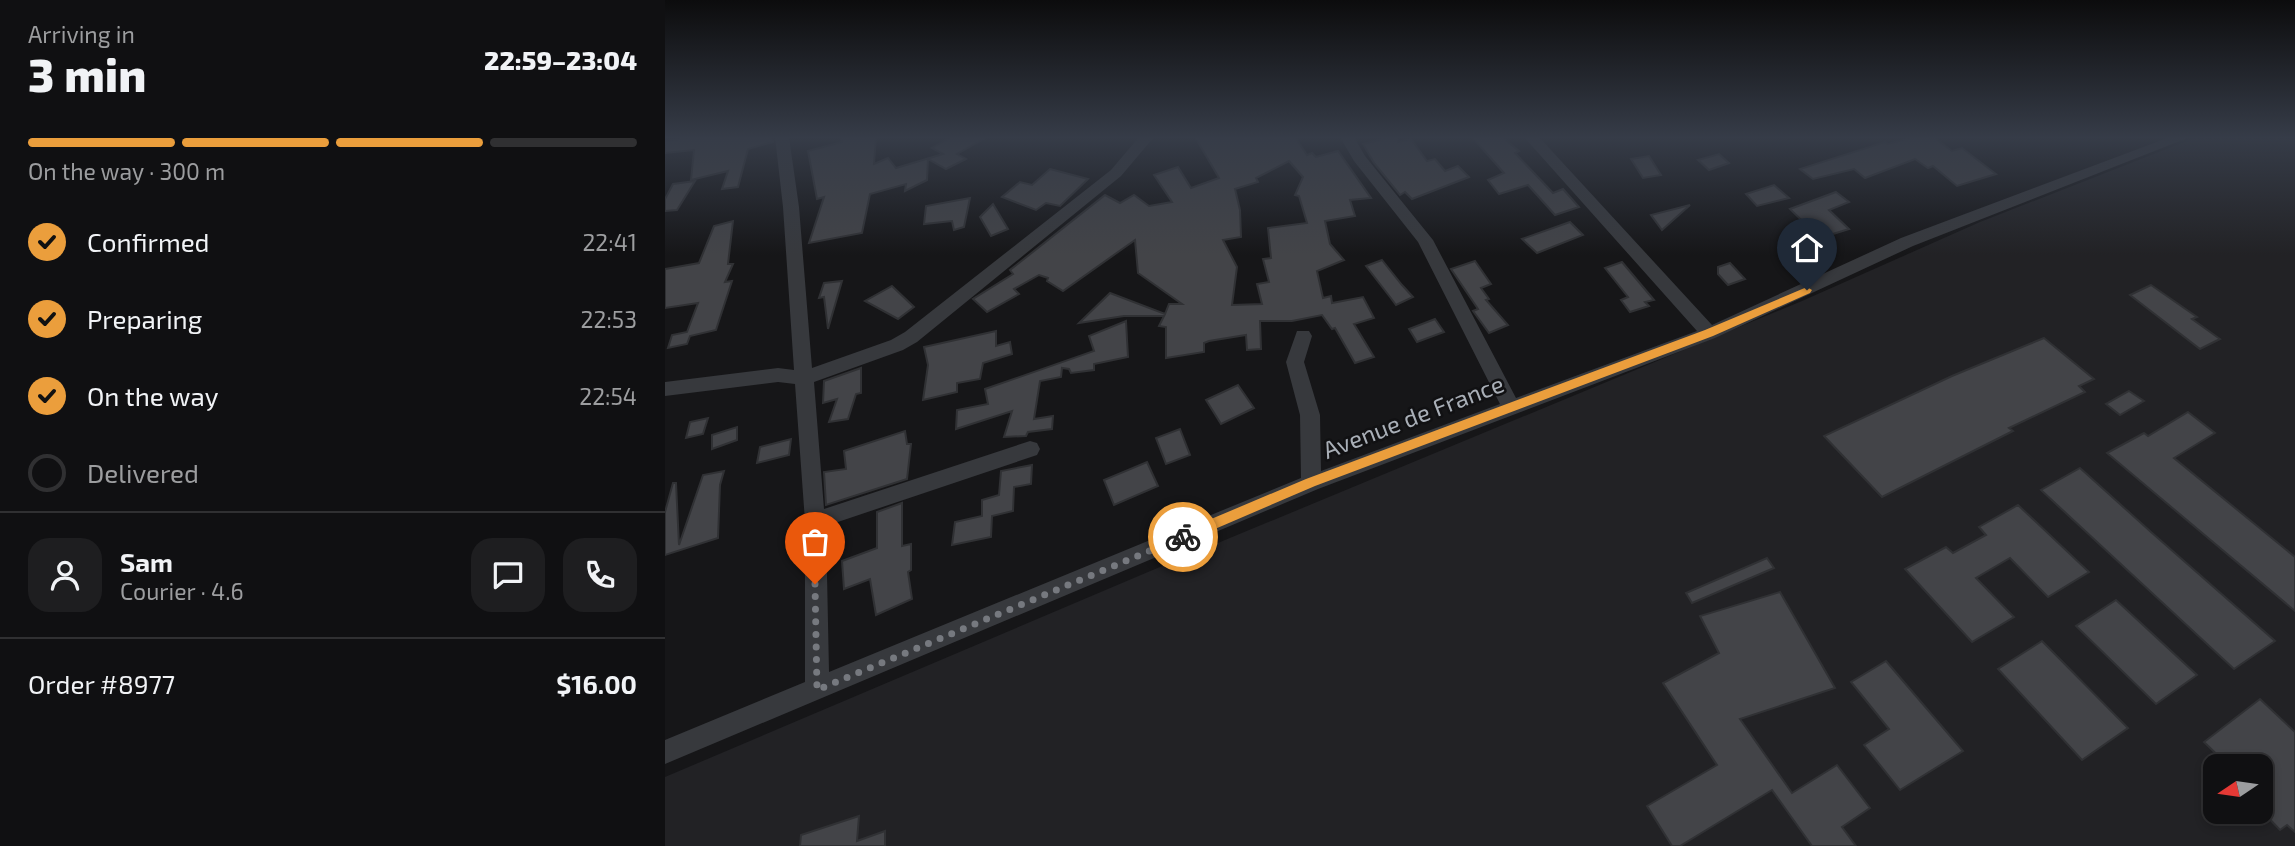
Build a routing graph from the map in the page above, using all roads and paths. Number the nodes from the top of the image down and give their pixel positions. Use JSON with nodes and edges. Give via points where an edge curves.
{"nodes":[{"id":1,"x":787,"y":176,"type":"edge"},
{"id":2,"x":1112,"y":176,"type":"edge"},
{"id":3,"x":1374,"y":176,"type":"edge"},
{"id":4,"x":1567,"y":176,"type":"edge"},
{"id":5,"x":2079,"y":176,"type":"edge"},
{"id":6,"x":1709,"y":333,"type":"junction"},
{"id":7,"x":1303,"y":337,"type":"dead end"},
{"id":8,"x":805,"y":378,"type":"junction"},
{"id":9,"x":665,"y":389,"type":"edge"},
{"id":10,"x":1511,"y":407,"type":"junction"},
{"id":11,"x":1030,"y":449,"type":"dead end"},
{"id":12,"x":1311,"y":483,"type":"junction"},
{"id":13,"x":815,"y":521,"type":"junction"},
{"id":14,"x":817,"y":690,"type":"junction"},
{"id":15,"x":665,"y":752,"type":"edge"}],
"edges":[{"from":1,"to":8,"type":"street"},
{"from":2,"to":8,"type":"street","via":[[911,337],[885,351]]},
{"from":3,"to":10,"type":"street","via":[[1425,240]]},
{"from":4,"to":6,"type":"street"},
{"from":5,"to":6,"type":"street","name":"Avenue de France","via":[[1907,242]]},
{"from":6,"to":10,"type":"street","name":"Avenue de France"},
{"from":7,"to":12,"type":"street","via":[[1295,362],[1310,415]]},
{"from":8,"to":9,"type":"street","via":[[778,375]]},
{"from":8,"to":13,"type":"street"},
{"from":10,"to":12,"type":"street","name":"Avenue de France"},
{"from":11,"to":13,"type":"street"},
{"from":12,"to":14,"type":"street","name":"Avenue de France"},
{"from":13,"to":14,"type":"street"},
{"from":14,"to":15,"type":"street","name":"Avenue de France"}]}
